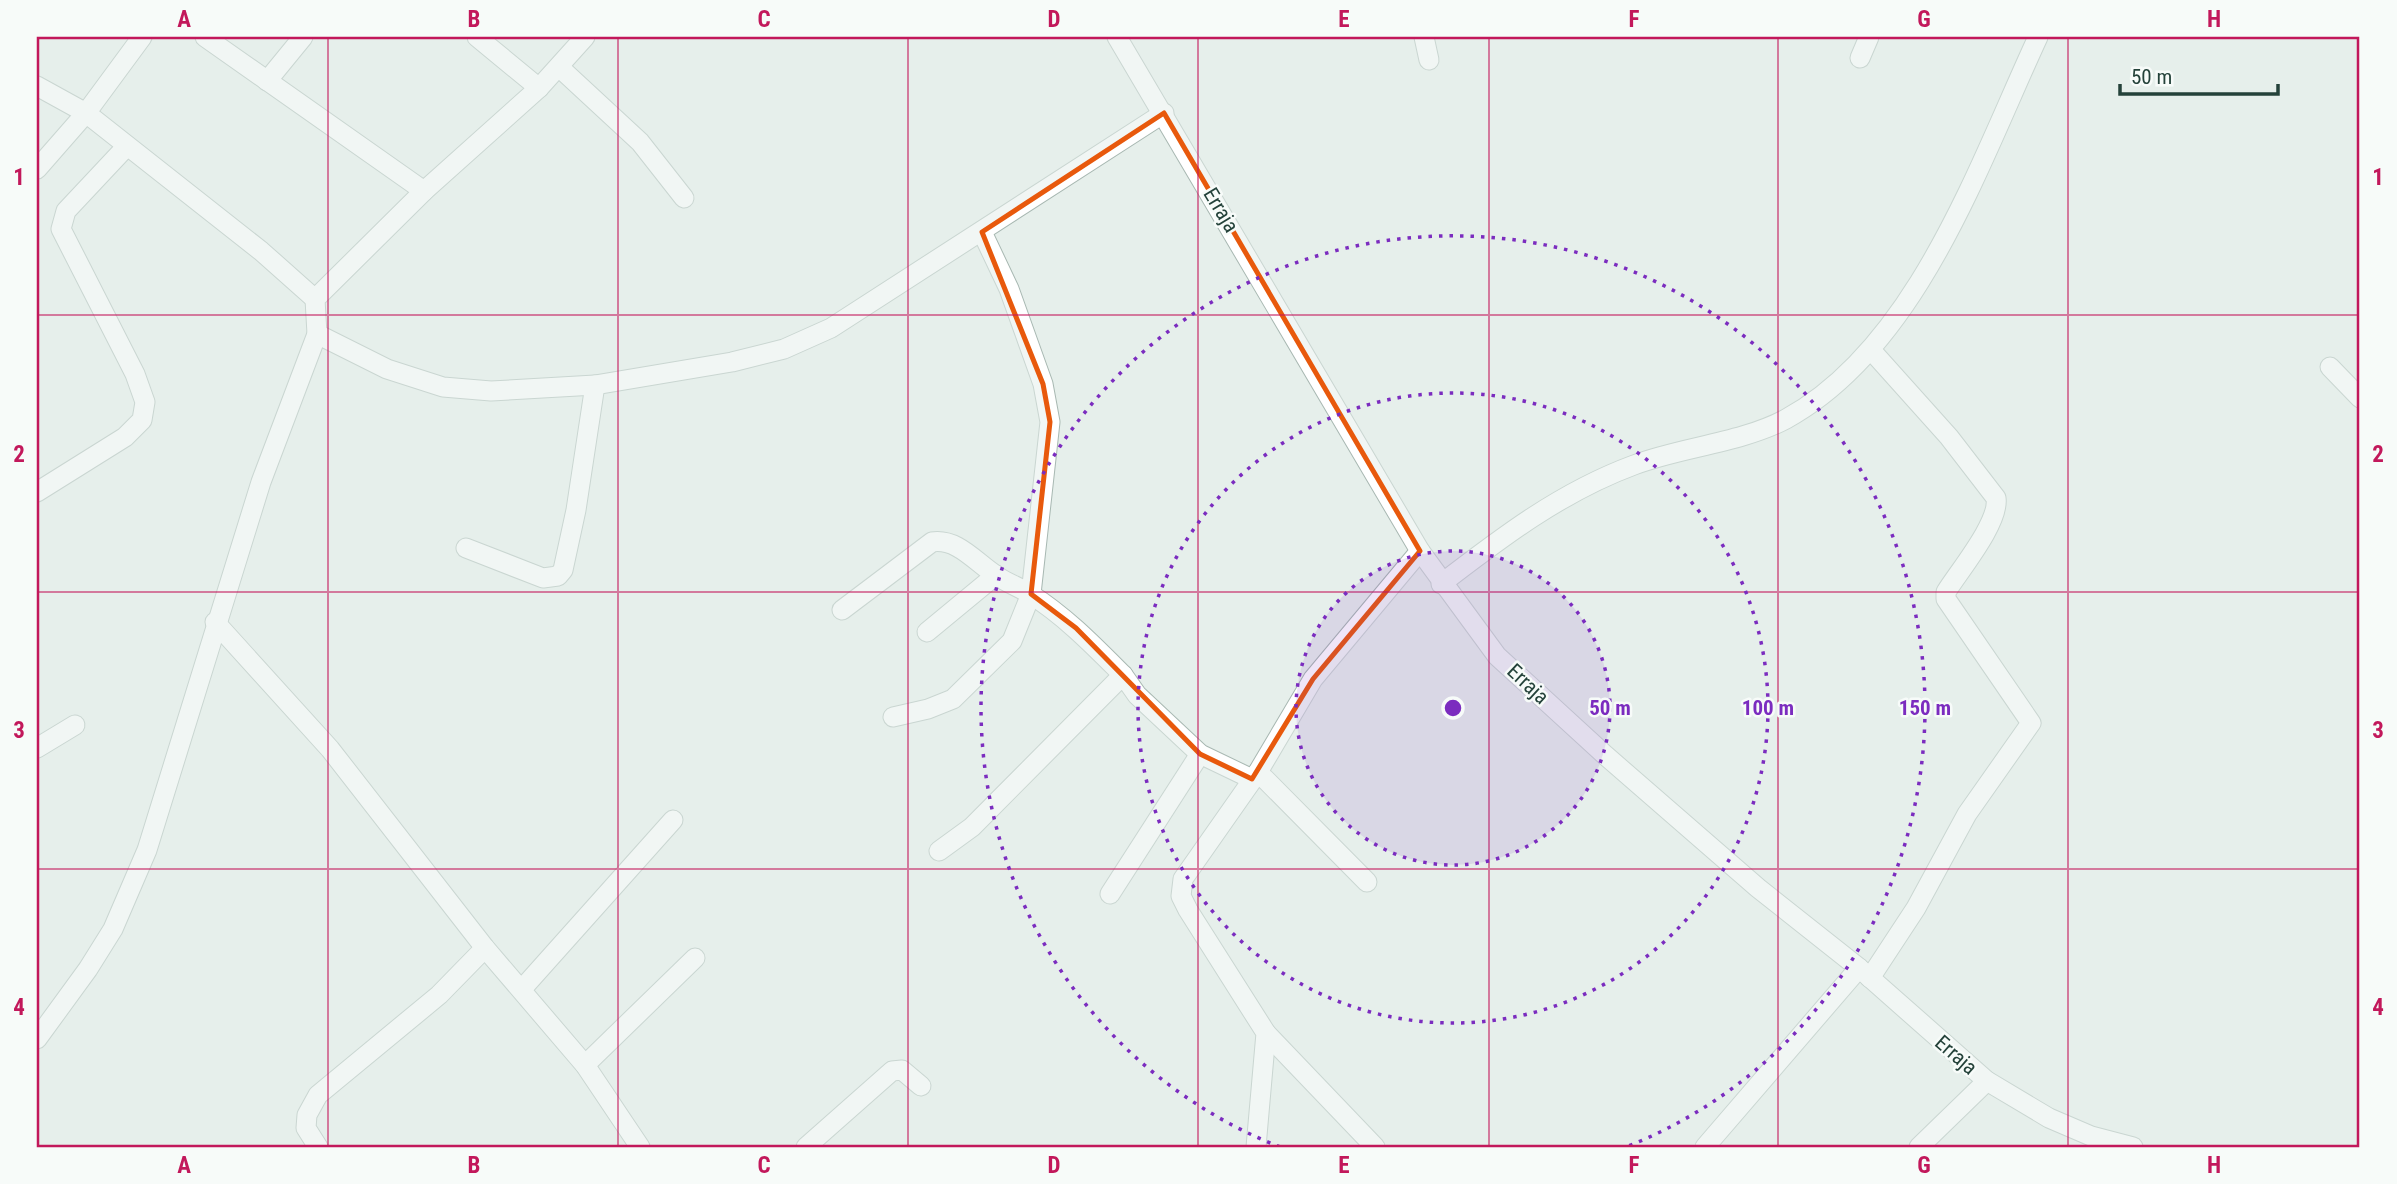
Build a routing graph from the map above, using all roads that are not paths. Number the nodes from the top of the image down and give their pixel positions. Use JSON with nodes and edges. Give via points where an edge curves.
{"nodes":[{"id":1,"x":142,"y":37,"type":"edge"},
{"id":2,"x":205,"y":37,"type":"edge"},
{"id":3,"x":303,"y":37,"type":"edge"},
{"id":4,"x":477,"y":37,"type":"edge"},
{"id":5,"x":585,"y":37,"type":"edge"},
{"id":6,"x":1117,"y":37,"type":"edge"},
{"id":7,"x":1424,"y":37,"type":"edge"},
{"id":8,"x":1869,"y":37,"type":"edge"},
{"id":9,"x":2038,"y":37,"type":"edge"},
{"id":10,"x":1860,"y":58,"type":"dead end"},
{"id":11,"x":1429,"y":60,"type":"dead end"},
{"id":12,"x":559,"y":67,"type":"junction"},
{"id":13,"x":267,"y":80,"type":"junction"},
{"id":14,"x":37,"y":86,"type":"edge"},
{"id":15,"x":539,"y":88,"type":"junction"},
{"id":16,"x":86,"y":113,"type":"junction"},
{"id":17,"x":1164,"y":113,"type":"junction"},
{"id":18,"x":127,"y":146,"type":"junction"},
{"id":19,"x":37,"y":169,"type":"edge"},
{"id":20,"x":425,"y":191,"type":"junction"},
{"id":21,"x":684,"y":198,"type":"dead end"},
{"id":22,"x":982,"y":232,"type":"junction"},
{"id":23,"x":316,"y":299,"type":"junction"},
{"id":24,"x":317,"y":334,"type":"junction"},
{"id":25,"x":1871,"y":350,"type":"junction"},
{"id":26,"x":2330,"y":366,"type":"dead end"},
{"id":27,"x":595,"y":385,"type":"junction"},
{"id":28,"x":2360,"y":398,"type":"edge"},
{"id":29,"x":37,"y":492,"type":"edge"},
{"id":30,"x":466,"y":548,"type":"dead end"},
{"id":31,"x":1420,"y":551,"type":"junction"},
{"id":32,"x":996,"y":575,"type":"junction"},
{"id":33,"x":1441,"y":584,"type":"junction"},
{"id":34,"x":1031,"y":594,"type":"junction"},
{"id":35,"x":842,"y":610,"type":"dead end"},
{"id":36,"x":215,"y":622,"type":"junction"},
{"id":37,"x":927,"y":632,"type":"dead end"},
{"id":38,"x":1123,"y":675,"type":"junction"},
{"id":39,"x":893,"y":717,"type":"dead end"},
{"id":40,"x":75,"y":724,"type":"dead end"},
{"id":41,"x":37,"y":748,"type":"edge"},
{"id":42,"x":1200,"y":754,"type":"junction"},
{"id":43,"x":1255,"y":776,"type":"junction"},
{"id":44,"x":673,"y":820,"type":"dead end"},
{"id":45,"x":939,"y":851,"type":"dead end"},
{"id":46,"x":1367,"y":882,"type":"dead end"},
{"id":47,"x":1110,"y":894,"type":"dead end"},
{"id":48,"x":485,"y":948,"type":"junction"},
{"id":49,"x":695,"y":958,"type":"dead end"},
{"id":50,"x":1864,"y":973,"type":"junction"},
{"id":51,"x":522,"y":989,"type":"junction"},
{"id":52,"x":1266,"y":1033,"type":"junction"},
{"id":53,"x":37,"y":1039,"type":"edge"},
{"id":54,"x":585,"y":1065,"type":"junction"},
{"id":55,"x":1987,"y":1081,"type":"junction"},
{"id":56,"x":922,"y":1086,"type":"dead end"},
{"id":57,"x":318,"y":1147,"type":"edge"},
{"id":58,"x":639,"y":1147,"type":"edge"},
{"id":59,"x":806,"y":1147,"type":"edge"},
{"id":60,"x":1256,"y":1147,"type":"edge"},
{"id":61,"x":1375,"y":1147,"type":"edge"},
{"id":62,"x":1704,"y":1147,"type":"edge"},
{"id":63,"x":1919,"y":1147,"type":"edge"},
{"id":64,"x":2133,"y":1147,"type":"edge"}],
"edges":[{"from":1,"to":16,"type":"street"},
{"from":2,"to":13,"type":"street"},
{"from":3,"to":13,"type":"street"},
{"from":4,"to":15,"type":"street"},
{"from":5,"to":12,"type":"street"},
{"from":6,"to":17,"type":"street","name":"Erraja"},
{"from":7,"to":11,"type":"street"},
{"from":8,"to":10,"type":"street"},
{"from":9,"to":25,"type":"street","via":[[1922,280]]},
{"from":12,"to":15,"type":"street"},
{"from":12,"to":21,"type":"street","via":[[640,142]]},
{"from":13,"to":20,"type":"street"},
{"from":14,"to":16,"type":"street"},
{"from":15,"to":20,"type":"street"},
{"from":16,"to":18,"type":"street"},
{"from":16,"to":19,"type":"street"},
{"from":17,"to":22,"type":"street"},
{"from":17,"to":31,"type":"street","name":"Erraja"},
{"from":18,"to":23,"type":"street"},
{"from":18,"to":29,"type":"street","via":[[66,211],[61,229],[135,374],[145,402],[142,419],[125,437]]},
{"from":20,"to":23,"type":"street"},
{"from":22,"to":27,"type":"street","via":[[831,328],[784,349]]},
{"from":22,"to":34,"type":"street","via":[[1009,289],[1043,384],[1050,422]]},
{"from":23,"to":24,"type":"street"},
{"from":24,"to":27,"type":"street","via":[[387,369],[443,387],[491,391]]},
{"from":24,"to":36,"type":"street"},
{"from":25,"to":33,"type":"street","via":[[1785,419],[1636,464],[1585,485],[1518,524]]},
{"from":25,"to":50,"type":"street","via":[[1996,498],[1988,527],[1946,592],[1947,599],[2031,723],[1967,814],[1916,908]]},
{"from":26,"to":28,"type":"street"},
{"from":27,"to":30,"type":"street","via":[[576,510],[558,576],[543,578]]},
{"from":31,"to":33,"type":"street","name":"Erraja"},
{"from":31,"to":43,"type":"street","via":[[1312,679]]},
{"from":32,"to":34,"type":"street"},
{"from":32,"to":35,"type":"street","via":[[956,545],[932,542]]},
{"from":32,"to":37,"type":"street"},
{"from":33,"to":50,"type":"street","name":"Erraja","via":[[1497,656],[1758,888]]},
{"from":34,"to":38,"type":"street","via":[[1076,628]]},
{"from":34,"to":39,"type":"street","via":[[1012,641],[953,699]]},
{"from":36,"to":48,"type":"street","via":[[330,749]]},
{"from":36,"to":53,"type":"street","via":[[161,808],[113,929]]},
{"from":38,"to":42,"type":"street","via":[[1137,695]]},
{"from":38,"to":45,"type":"street","via":[[972,827]]},
{"from":40,"to":41,"type":"street"},
{"from":42,"to":43,"type":"street"},
{"from":42,"to":47,"type":"street"},
{"from":43,"to":46,"type":"street"},
{"from":43,"to":52,"type":"street","via":[[1187,872],[1181,896]]},
{"from":44,"to":51,"type":"street"},
{"from":48,"to":51,"type":"street"},
{"from":48,"to":57,"type":"street","via":[[429,1004],[318,1095],[307,1115],[306,1128]]},
{"from":49,"to":54,"type":"street"},
{"from":50,"to":55,"type":"street","name":"Erraja"},
{"from":50,"to":62,"type":"street"},
{"from":51,"to":54,"type":"street"},
{"from":52,"to":60,"type":"street"},
{"from":52,"to":61,"type":"street"},
{"from":54,"to":58,"type":"street"},
{"from":55,"to":63,"type":"street"},
{"from":55,"to":64,"type":"street","name":"Erraja","via":[[2049,1118]]},
{"from":56,"to":59,"type":"street","via":[[902,1070],[892,1071]]}]}
